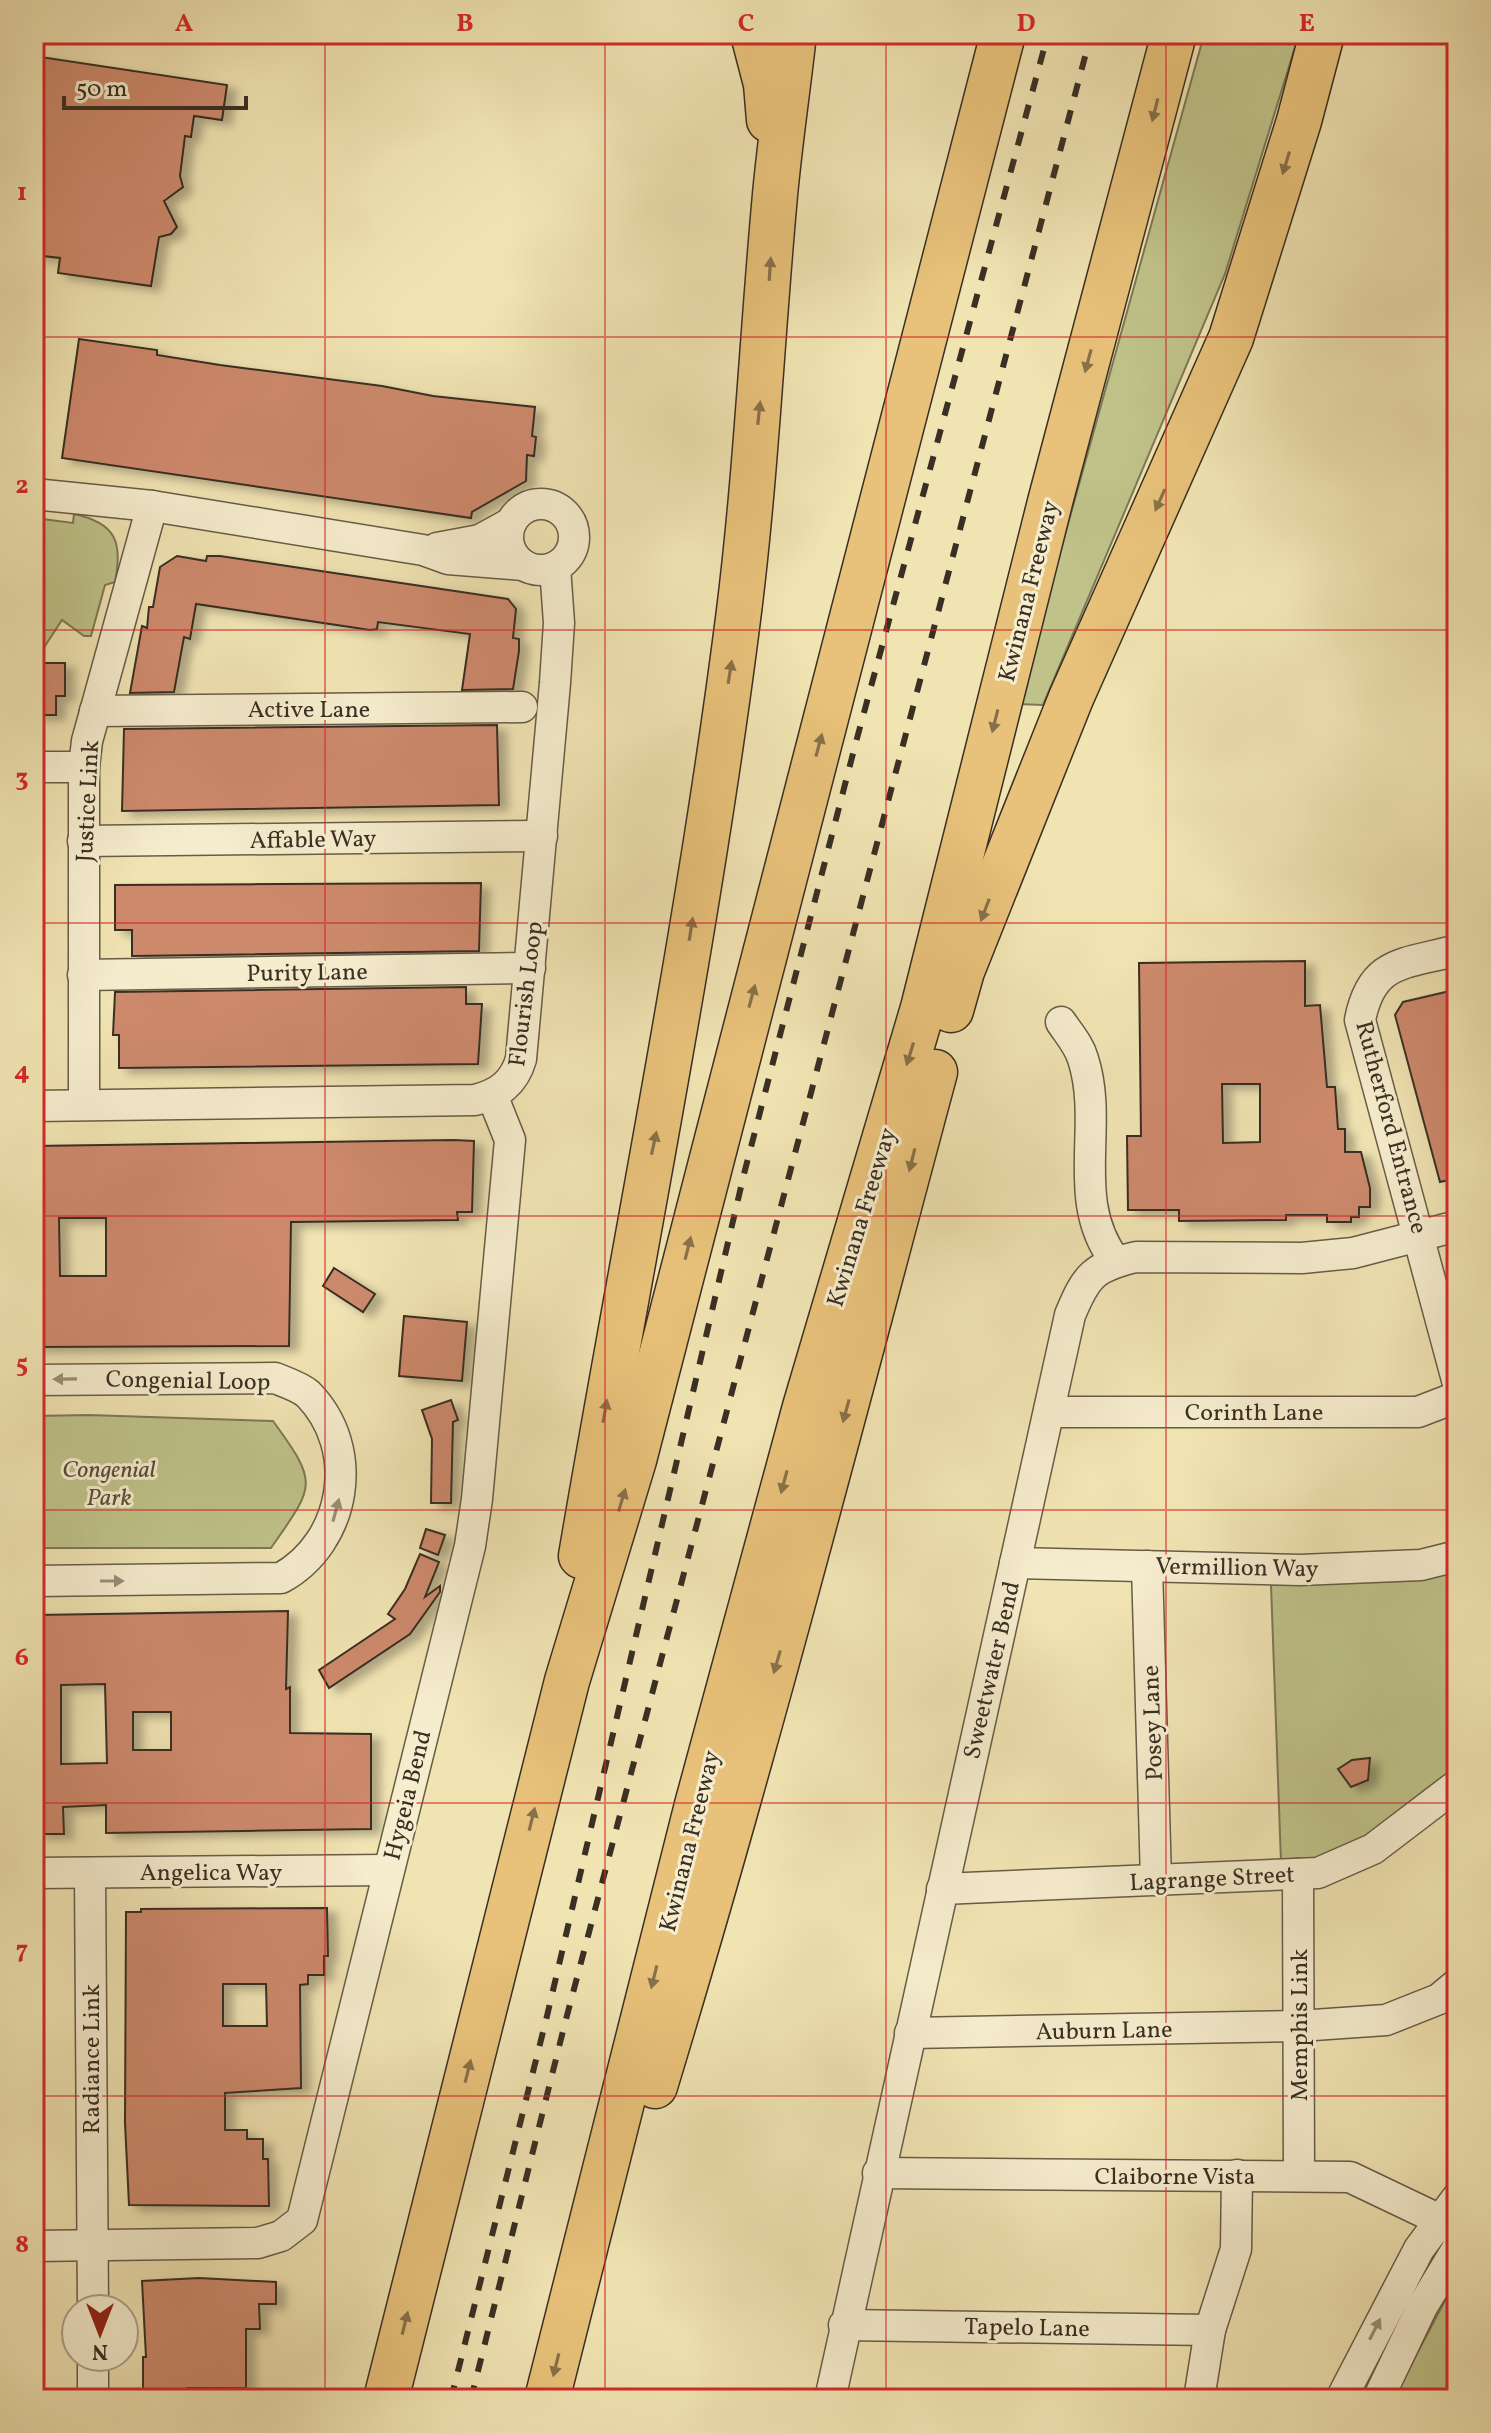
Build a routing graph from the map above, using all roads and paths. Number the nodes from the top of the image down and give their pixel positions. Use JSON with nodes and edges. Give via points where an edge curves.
{"nodes":[{"id":1,"x":753,"y":34,"type":"edge"},
{"id":2,"x":794,"y":34,"type":"edge"},
{"id":3,"x":1003,"y":34,"type":"edge"},
{"id":4,"x":1174,"y":34,"type":"edge"},
{"id":5,"x":1322,"y":34,"type":"edge"},
{"id":6,"x":1347,"y":34,"type":"edge"},
{"id":7,"x":1299,"y":121,"type":"junction"},
{"id":8,"x":775,"y":194,"type":"junction"},
{"id":9,"x":34,"y":494,"type":"edge"},
{"id":10,"x":152,"y":506,"type":"junction"},
{"id":11,"x":511,"y":523,"type":"junction"},
{"id":12,"x":423,"y":550,"type":"junction"},
{"id":13,"x":523,"y":565,"type":"junction"},
{"id":14,"x":555,"y":567,"type":"junction"},
{"id":15,"x":522,"y":707,"type":"dead end"},
{"id":16,"x":95,"y":711,"type":"junction"},
{"id":17,"x":34,"y":767,"type":"edge"},
{"id":18,"x":84,"y":767,"type":"junction"},
{"id":19,"x":542,"y":836,"type":"junction"},
{"id":20,"x":83,"y":841,"type":"junction"},
{"id":21,"x":1457,"y":950,"type":"edge"},
{"id":22,"x":530,"y":968,"type":"junction"},
{"id":23,"x":83,"y":975,"type":"junction"},
{"id":24,"x":1061,"y":1022,"type":"dead end"},
{"id":25,"x":492,"y":1095,"type":"junction"},
{"id":26,"x":84,"y":1104,"type":"junction"},
{"id":27,"x":34,"y":1106,"type":"edge"},
{"id":28,"x":1457,"y":1226,"type":"edge"},
{"id":29,"x":1421,"y":1236,"type":"junction"},
{"id":30,"x":1116,"y":1262,"type":"junction"},
{"id":31,"x":34,"y":1380,"type":"edge"},
{"id":32,"x":1457,"y":1380,"type":"edge"},
{"id":33,"x":1457,"y":1397,"type":"edge"},
{"id":34,"x":1049,"y":1412,"type":"junction"},
{"id":35,"x":1457,"y":1556,"type":"edge"},
{"id":36,"x":1015,"y":1563,"type":"junction"},
{"id":37,"x":1147,"y":1566,"type":"junction"},
{"id":38,"x":34,"y":1581,"type":"edge"},
{"id":39,"x":567,"y":1681,"type":"junction"},
{"id":40,"x":1457,"y":1785,"type":"edge"},
{"id":41,"x":388,"y":1870,"type":"junction"},
{"id":42,"x":34,"y":1873,"type":"edge"},
{"id":43,"x":90,"y":1873,"type":"junction"},
{"id":44,"x":1298,"y":1874,"type":"junction"},
{"id":45,"x":1156,"y":1880,"type":"junction"},
{"id":46,"x":942,"y":1889,"type":"junction"},
{"id":47,"x":1457,"y":1984,"type":"edge"},
{"id":48,"x":1299,"y":2026,"type":"junction"},
{"id":49,"x":910,"y":2033,"type":"junction"},
{"id":50,"x":878,"y":2173,"type":"junction"},
{"id":51,"x":1237,"y":2175,"type":"junction"},
{"id":52,"x":1299,"y":2176,"type":"junction"},
{"id":53,"x":1451,"y":2217,"type":"edge"},
{"id":54,"x":92,"y":2245,"type":"junction"},
{"id":55,"x":34,"y":2246,"type":"edge"},
{"id":56,"x":1457,"y":2249,"type":"edge"},
{"id":57,"x":93,"y":2293,"type":"edge"},
{"id":58,"x":569,"y":2312,"type":"junction"},
{"id":59,"x":844,"y":2325,"type":"junction"},
{"id":60,"x":1210,"y":2330,"type":"junction"},
{"id":61,"x":93,"y":2373,"type":"edge"},
{"id":62,"x":93,"y":2399,"type":"edge"},
{"id":63,"x":386,"y":2399,"type":"edge"},
{"id":64,"x":547,"y":2399,"type":"edge"},
{"id":65,"x":830,"y":2399,"type":"edge"},
{"id":66,"x":1199,"y":2399,"type":"edge"},
{"id":67,"x":1341,"y":2399,"type":"edge"},
{"id":68,"x":1378,"y":2399,"type":"edge"}],
"edges":[{"from":1,"to":8,"type":"highway","via":[[766,84]]},
{"from":2,"to":8,"type":"highway"},
{"from":39,"to":3,"type":"highway","one_way":true,"via":[[634,1460]]},
{"from":4,"to":58,"type":"highway","name":"Kwinana Freeway","one_way":true,"via":[[923,1008],[801,1422],[697,1805]]},
{"from":5,"to":7,"type":"highway"},
{"from":6,"to":7,"type":"highway"},
{"from":7,"to":58,"type":"highway","one_way":true,"via":[[1231,338],[1071,698],[962,971],[715,1888],[601,2256]]},
{"from":39,"to":8,"type":"highway","one_way":true,"via":[[567,1637],[665,1089],[738,618],[766,344]]},
{"from":9,"to":10,"type":"street"},
{"from":10,"to":12,"type":"street"},
{"from":10,"to":16,"type":"street","name":"Justice Link"},
{"from":11,"to":12,"type":"street","via":[[480,540]]},
{"from":11,"to":13,"type":"street","via":[[508,542]]},
{"from":11,"to":14,"type":"street","via":[[533,505],[561,510],[572,525],[574,543],[568,558]]},
{"from":12,"to":13,"type":"street","via":[[448,559]]},
{"from":13,"to":14,"type":"street","via":[[539,571]]},
{"from":14,"to":19,"type":"street","name":"Flourish Loop","via":[[559,623]]},
{"from":15,"to":16,"type":"street","name":"Active Lane"},
{"from":16,"to":18,"type":"street","name":"Justice Link"},
{"from":17,"to":18,"type":"street"},
{"from":18,"to":20,"type":"street","name":"Justice Link"},
{"from":19,"to":20,"type":"street","name":"Affable Way"},
{"from":19,"to":22,"type":"street","name":"Flourish Loop"},
{"from":20,"to":23,"type":"street","name":"Justice Link"},
{"from":21,"to":29,"type":"street","name":"Rutherford Entrance","via":[[1381,971],[1365,992],[1360,1020]]},
{"from":22,"to":23,"type":"street","name":"Purity Lane"},
{"from":22,"to":25,"type":"street","name":"Flourish Loop","via":[[516,1076]]},
{"from":23,"to":26,"type":"street","name":"Justice Link"},
{"from":24,"to":30,"type":"street","via":[[1086,1069],[1092,1215],[1100,1241]]},
{"from":25,"to":26,"type":"street","name":"Flourish Loop","via":[[452,1101]]},
{"from":25,"to":41,"type":"street","name":"Hygeia Bend","via":[[510,1140],[477,1499],[470,1546]]},
{"from":26,"to":27,"type":"street","name":"Flourish Loop"},
{"from":28,"to":29,"type":"street","name":"Sweetwater Bend"},
{"from":29,"to":30,"type":"street","name":"Sweetwater Bend","via":[[1353,1253],[1302,1258],[1136,1257]]},
{"from":29,"to":32,"type":"street","name":"Rutherford Entrance"},
{"from":30,"to":34,"type":"street","name":"Sweetwater Bend","via":[[1084,1280],[1070,1315]]},
{"from":38,"to":31,"type":"street","name":"Congenial Loop","one_way":true,"via":[[281,1578],[302,1567],[317,1550],[334,1520],[341,1487],[339,1455],[325,1418],[306,1392],[275,1378]]},
{"from":33,"to":34,"type":"street","name":"Corinth Lane","via":[[1418,1412]]},
{"from":34,"to":36,"type":"street","name":"Sweetwater Bend"},
{"from":35,"to":37,"type":"street","name":"Vermillion Way","via":[[1421,1565],[1300,1570]]},
{"from":36,"to":37,"type":"street","name":"Vermillion Way"},
{"from":36,"to":46,"type":"street","name":"Sweetwater Bend"},
{"from":37,"to":45,"type":"street","name":"Posey Lane"},
{"from":63,"to":39,"type":"highway","one_way":true},
{"from":40,"to":44,"type":"street","name":"Lagrange Street","via":[[1373,1849],[1318,1873]]},
{"from":41,"to":43,"type":"street","name":"Angelica Way"},
{"from":41,"to":54,"type":"street","name":"Hygeia Bend","via":[[302,2220],[281,2236],[258,2243]]},
{"from":42,"to":43,"type":"street","name":"Angelica Way"},
{"from":43,"to":54,"type":"street","name":"Radiance Link"},
{"from":44,"to":45,"type":"street","name":"Lagrange Street"},
{"from":44,"to":48,"type":"street","name":"Memphis Link"},
{"from":45,"to":46,"type":"street","name":"Lagrange Street"},
{"from":46,"to":49,"type":"street","name":"Sweetwater Bend"},
{"from":47,"to":48,"type":"street","name":"Auburn Lane","via":[[1439,1999],[1386,2020]]},
{"from":48,"to":49,"type":"street","name":"Auburn Lane"},
{"from":48,"to":52,"type":"street","name":"Memphis Link"},
{"from":49,"to":50,"type":"street","name":"Sweetwater Bend"},
{"from":50,"to":51,"type":"street","name":"Claiborne Vista"},
{"from":50,"to":59,"type":"street","name":"Sweetwater Bend"},
{"from":51,"to":52,"type":"street","name":"Claiborne Vista"},
{"from":51,"to":60,"type":"street","via":[[1236,2249]]},
{"from":52,"to":53,"type":"street","name":"Claiborne Vista","via":[[1350,2177]]},
{"from":67,"to":53,"type":"street","one_way":true,"via":[[1382,2316]]},
{"from":54,"to":55,"type":"street","name":"Hygeia Bend"},
{"from":54,"to":57,"type":"street","name":"Radiance Link"},
{"from":56,"to":68,"type":"street"},
{"from":58,"to":64,"type":"highway","name":"Kwinana Freeway","one_way":true},
{"from":59,"to":60,"type":"street","name":"Tapelo Lane"},
{"from":59,"to":65,"type":"street","name":"Sweetwater Bend"},
{"from":60,"to":66,"type":"street"},
{"from":61,"to":62,"type":"street"}]}
